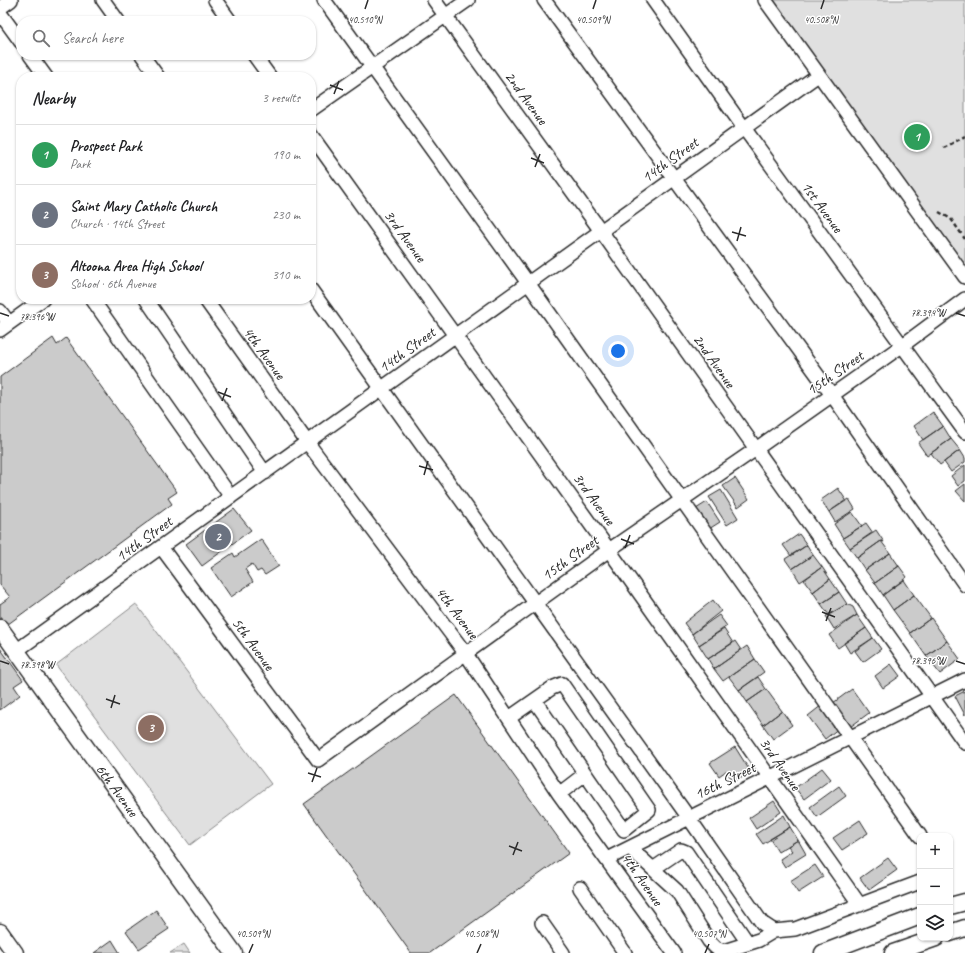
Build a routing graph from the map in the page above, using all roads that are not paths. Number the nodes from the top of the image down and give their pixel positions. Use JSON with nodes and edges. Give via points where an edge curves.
{"nodes":[{"id":1,"x":11,"y":0,"type":"edge"},
{"id":2,"x":103,"y":0,"type":"edge"},
{"id":3,"x":215,"y":0,"type":"edge"},
{"id":4,"x":324,"y":0,"type":"edge"},
{"id":5,"x":434,"y":0,"type":"edge"},
{"id":6,"x":468,"y":0,"type":"edge"},
{"id":7,"x":544,"y":0,"type":"edge"},
{"id":8,"x":653,"y":0,"type":"edge"},
{"id":9,"x":765,"y":0,"type":"edge"},
{"id":10,"x":0,"y":8,"type":"edge"},
{"id":11,"x":0,"y":13,"type":"edge"},
{"id":12,"x":114,"y":16,"type":"edge"},
{"id":13,"x":226,"y":16,"type":"edge"},
{"id":14,"x":446,"y":16,"type":"junction"},
{"id":15,"x":16,"y":35,"type":"edge"},
{"id":16,"x":34,"y":60,"type":"edge"},
{"id":17,"x":146,"y":60,"type":"edge"},
{"id":18,"x":258,"y":60,"type":"edge"},
{"id":19,"x":372,"y":67,"type":"junction"},
{"id":20,"x":42,"y":72,"type":"edge"},
{"id":21,"x":154,"y":72,"type":"edge"},
{"id":22,"x":266,"y":72,"type":"edge"},
{"id":23,"x":818,"y":75,"type":"junction"},
{"id":24,"x":316,"y":106,"type":"edge"},
{"id":25,"x":744,"y":128,"type":"junction"},
{"id":26,"x":316,"y":142,"type":"edge"},
{"id":27,"x":674,"y":179,"type":"junction"},
{"id":28,"x":601,"y":231,"type":"junction"},
{"id":29,"x":965,"y":276,"type":"edge"},
{"id":30,"x":528,"y":283,"type":"junction"},
{"id":31,"x":316,"y":297,"type":"edge"},
{"id":32,"x":965,"y":299,"type":"edge"},
{"id":33,"x":36,"y":304,"type":"edge"},
{"id":34,"x":96,"y":304,"type":"edge"},
{"id":35,"x":149,"y":304,"type":"edge"},
{"id":36,"x":209,"y":304,"type":"edge"},
{"id":37,"x":0,"y":311,"type":"edge"},
{"id":38,"x":5,"y":327,"type":"edge"},
{"id":39,"x":455,"y":336,"type":"junction"},
{"id":40,"x":903,"y":346,"type":"junction"},
{"id":41,"x":382,"y":389,"type":"junction"},
{"id":42,"x":832,"y":395,"type":"junction"},
{"id":43,"x":965,"y":432,"type":"edge"},
{"id":44,"x":307,"y":442,"type":"junction"},
{"id":45,"x":756,"y":450,"type":"junction"},
{"id":46,"x":265,"y":473,"type":"junction"},
{"id":47,"x":231,"y":497,"type":"junction"},
{"id":48,"x":682,"y":500,"type":"junction"},
{"id":49,"x":161,"y":547,"type":"junction"},
{"id":50,"x":609,"y":550,"type":"junction"},
{"id":51,"x":965,"y":585,"type":"edge"},
{"id":52,"x":535,"y":604,"type":"junction"},
{"id":53,"x":0,"y":628,"type":"edge"},
{"id":54,"x":16,"y":651,"type":"junction"},
{"id":55,"x":466,"y":654,"type":"junction"},
{"id":56,"x":965,"y":680,"type":"edge"},
{"id":57,"x":932,"y":698,"type":"junction"},
{"id":58,"x":535,"y":701,"type":"junction"},
{"id":59,"x":509,"y":718,"type":"junction"},
{"id":60,"x":850,"y":737,"type":"junction"},
{"id":61,"x":965,"y":743,"type":"edge"},
{"id":62,"x":318,"y":760,"type":"joint"},
{"id":63,"x":585,"y":774,"type":"junction"},
{"id":64,"x":769,"y":778,"type":"junction"},
{"id":65,"x":560,"y":794,"type":"junction"},
{"id":66,"x":689,"y":818,"type":"junction"},
{"id":67,"x":918,"y":833,"type":"edge"},
{"id":68,"x":630,"y":848,"type":"junction"},
{"id":69,"x":607,"y":859,"type":"junction"},
{"id":70,"x":653,"y":869,"type":"junction"},
{"id":71,"x":917,"y":883,"type":"edge"},
{"id":72,"x":580,"y":888,"type":"dead end"},
{"id":73,"x":965,"y":902,"type":"edge"},
{"id":74,"x":860,"y":905,"type":"junction"},
{"id":75,"x":953,"y":905,"type":"edge"},
{"id":76,"x":917,"y":917,"type":"edge"},
{"id":77,"x":542,"y":923,"type":"dead end"},
{"id":78,"x":965,"y":928,"type":"edge"},
{"id":79,"x":0,"y":932,"type":"edge"},
{"id":80,"x":774,"y":932,"type":"junction"},
{"id":81,"x":953,"y":932,"type":"edge"},
{"id":82,"x":928,"y":941,"type":"edge"},
{"id":83,"x":748,"y":943,"type":"junction"},
{"id":84,"x":15,"y":953,"type":"edge"},
{"id":85,"x":234,"y":953,"type":"edge"},
{"id":86,"x":563,"y":953,"type":"edge"},
{"id":87,"x":626,"y":953,"type":"edge"},
{"id":88,"x":674,"y":953,"type":"edge"},
{"id":89,"x":823,"y":953,"type":"edge"},
{"id":90,"x":895,"y":953,"type":"edge"}],
"edges":[{"from":1,"to":10,"type":"street"},
{"from":2,"to":12,"type":"street"},
{"from":3,"to":13,"type":"street"},
{"from":4,"to":19,"type":"street"},
{"from":5,"to":14,"type":"street","name":"2nd Avenue"},
{"from":6,"to":14,"type":"street"},
{"from":7,"to":27,"type":"street"},
{"from":8,"to":25,"type":"street","name":"1st Avenue"},
{"from":9,"to":23,"type":"street"},
{"from":11,"to":15,"type":"street"},
{"from":14,"to":19,"type":"street"},
{"from":14,"to":28,"type":"street","name":"2nd Avenue"},
{"from":16,"to":20,"type":"street"},
{"from":17,"to":21,"type":"street"},
{"from":18,"to":22,"type":"street"},
{"from":19,"to":24,"type":"street"},
{"from":19,"to":30,"type":"street"},
{"from":23,"to":25,"type":"street","name":"14th Street"},
{"from":23,"to":29,"type":"street"},
{"from":25,"to":27,"type":"street","name":"14th Street"},
{"from":25,"to":40,"type":"street","name":"1st Avenue"},
{"from":26,"to":39,"type":"street","name":"3rd Avenue"},
{"from":27,"to":28,"type":"street","name":"14th Street"},
{"from":27,"to":42,"type":"street"},
{"from":28,"to":30,"type":"street","name":"14th Street"},
{"from":28,"to":45,"type":"street","name":"2nd Avenue"},
{"from":30,"to":39,"type":"street","name":"14th Street"},
{"from":30,"to":48,"type":"street"},
{"from":31,"to":41,"type":"street"},
{"from":32,"to":40,"type":"street","name":"15th Street"},
{"from":33,"to":38,"type":"street"},
{"from":34,"to":47,"type":"street"},
{"from":35,"to":46,"type":"street"},
{"from":36,"to":44,"type":"street","name":"4th Avenue"},
{"from":37,"to":38,"type":"street"},
{"from":39,"to":41,"type":"street","name":"14th Street"},
{"from":39,"to":50,"type":"street","name":"3rd Avenue"},
{"from":40,"to":42,"type":"street","name":"15th Street"},
{"from":40,"to":43,"type":"street","name":"1st Avenue"},
{"from":41,"to":44,"type":"street","name":"14th Street"},
{"from":41,"to":52,"type":"street"},
{"from":42,"to":45,"type":"street","name":"15th Street"},
{"from":42,"to":51,"type":"street"},
{"from":44,"to":46,"type":"street","name":"14th Street"},
{"from":44,"to":55,"type":"street","name":"4th Avenue"},
{"from":45,"to":48,"type":"street","name":"15th Street"},
{"from":45,"to":57,"type":"street","name":"2nd Avenue"},
{"from":46,"to":47,"type":"street","name":"14th Street"},
{"from":47,"to":49,"type":"street","name":"14th Street"},
{"from":48,"to":50,"type":"street","name":"15th Street"},
{"from":48,"to":60,"type":"street"},
{"from":49,"to":54,"type":"street","name":"14th Street"},
{"from":49,"to":62,"type":"street","name":"5th Avenue"},
{"from":50,"to":52,"type":"street","name":"15th Street"},
{"from":50,"to":64,"type":"street","name":"3rd Avenue"},
{"from":52,"to":55,"type":"street","name":"15th Street"},
{"from":52,"to":66,"type":"street"},
{"from":53,"to":54,"type":"main road","name":"6th Avenue"},
{"from":54,"to":85,"type":"main road","name":"6th Avenue"},
{"from":55,"to":59,"type":"street","name":"4th Avenue"},
{"from":55,"to":62,"type":"street","name":"15th Street"},
{"from":56,"to":57,"type":"street","name":"16th Street"},
{"from":57,"to":60,"type":"street","name":"16th Street"},
{"from":57,"to":61,"type":"street","name":"2nd Avenue"},
{"from":58,"to":59,"type":"street"},
{"from":58,"to":63,"type":"street"},
{"from":58,"to":63,"type":"street","via":[[562,684],[649,810],[624,830]]},
{"from":59,"to":65,"type":"street","name":"4th Avenue"},
{"from":60,"to":64,"type":"street","name":"16th Street"},
{"from":60,"to":67,"type":"street"},
{"from":63,"to":65,"type":"street"},
{"from":64,"to":66,"type":"street","name":"16th Street"},
{"from":64,"to":74,"type":"street","name":"3rd Avenue"},
{"from":65,"to":69,"type":"street","name":"4th Avenue"},
{"from":66,"to":68,"type":"street","name":"16th Street"},
{"from":66,"to":80,"type":"street","via":[[762,924]]},
{"from":68,"to":69,"type":"street","name":"16th Street"},
{"from":68,"to":70,"type":"street"},
{"from":69,"to":88,"type":"street","name":"4th Avenue"},
{"from":70,"to":83,"type":"street","via":[[676,891],[716,948],[724,951]]},
{"from":70,"to":83,"type":"street","via":[[681,850],[686,852]]},
{"from":71,"to":74,"type":"street"},
{"from":72,"to":87,"type":"street"},
{"from":73,"to":75,"type":"main road"},
{"from":74,"to":80,"type":"street","via":[[795,930]]},
{"from":76,"to":89,"type":"main road"},
{"from":77,"to":86,"type":"street"},
{"from":78,"to":81,"type":"main road"},
{"from":79,"to":84,"type":"main road"},
{"from":80,"to":83,"type":"street"},
{"from":82,"to":90,"type":"main road"}]}
